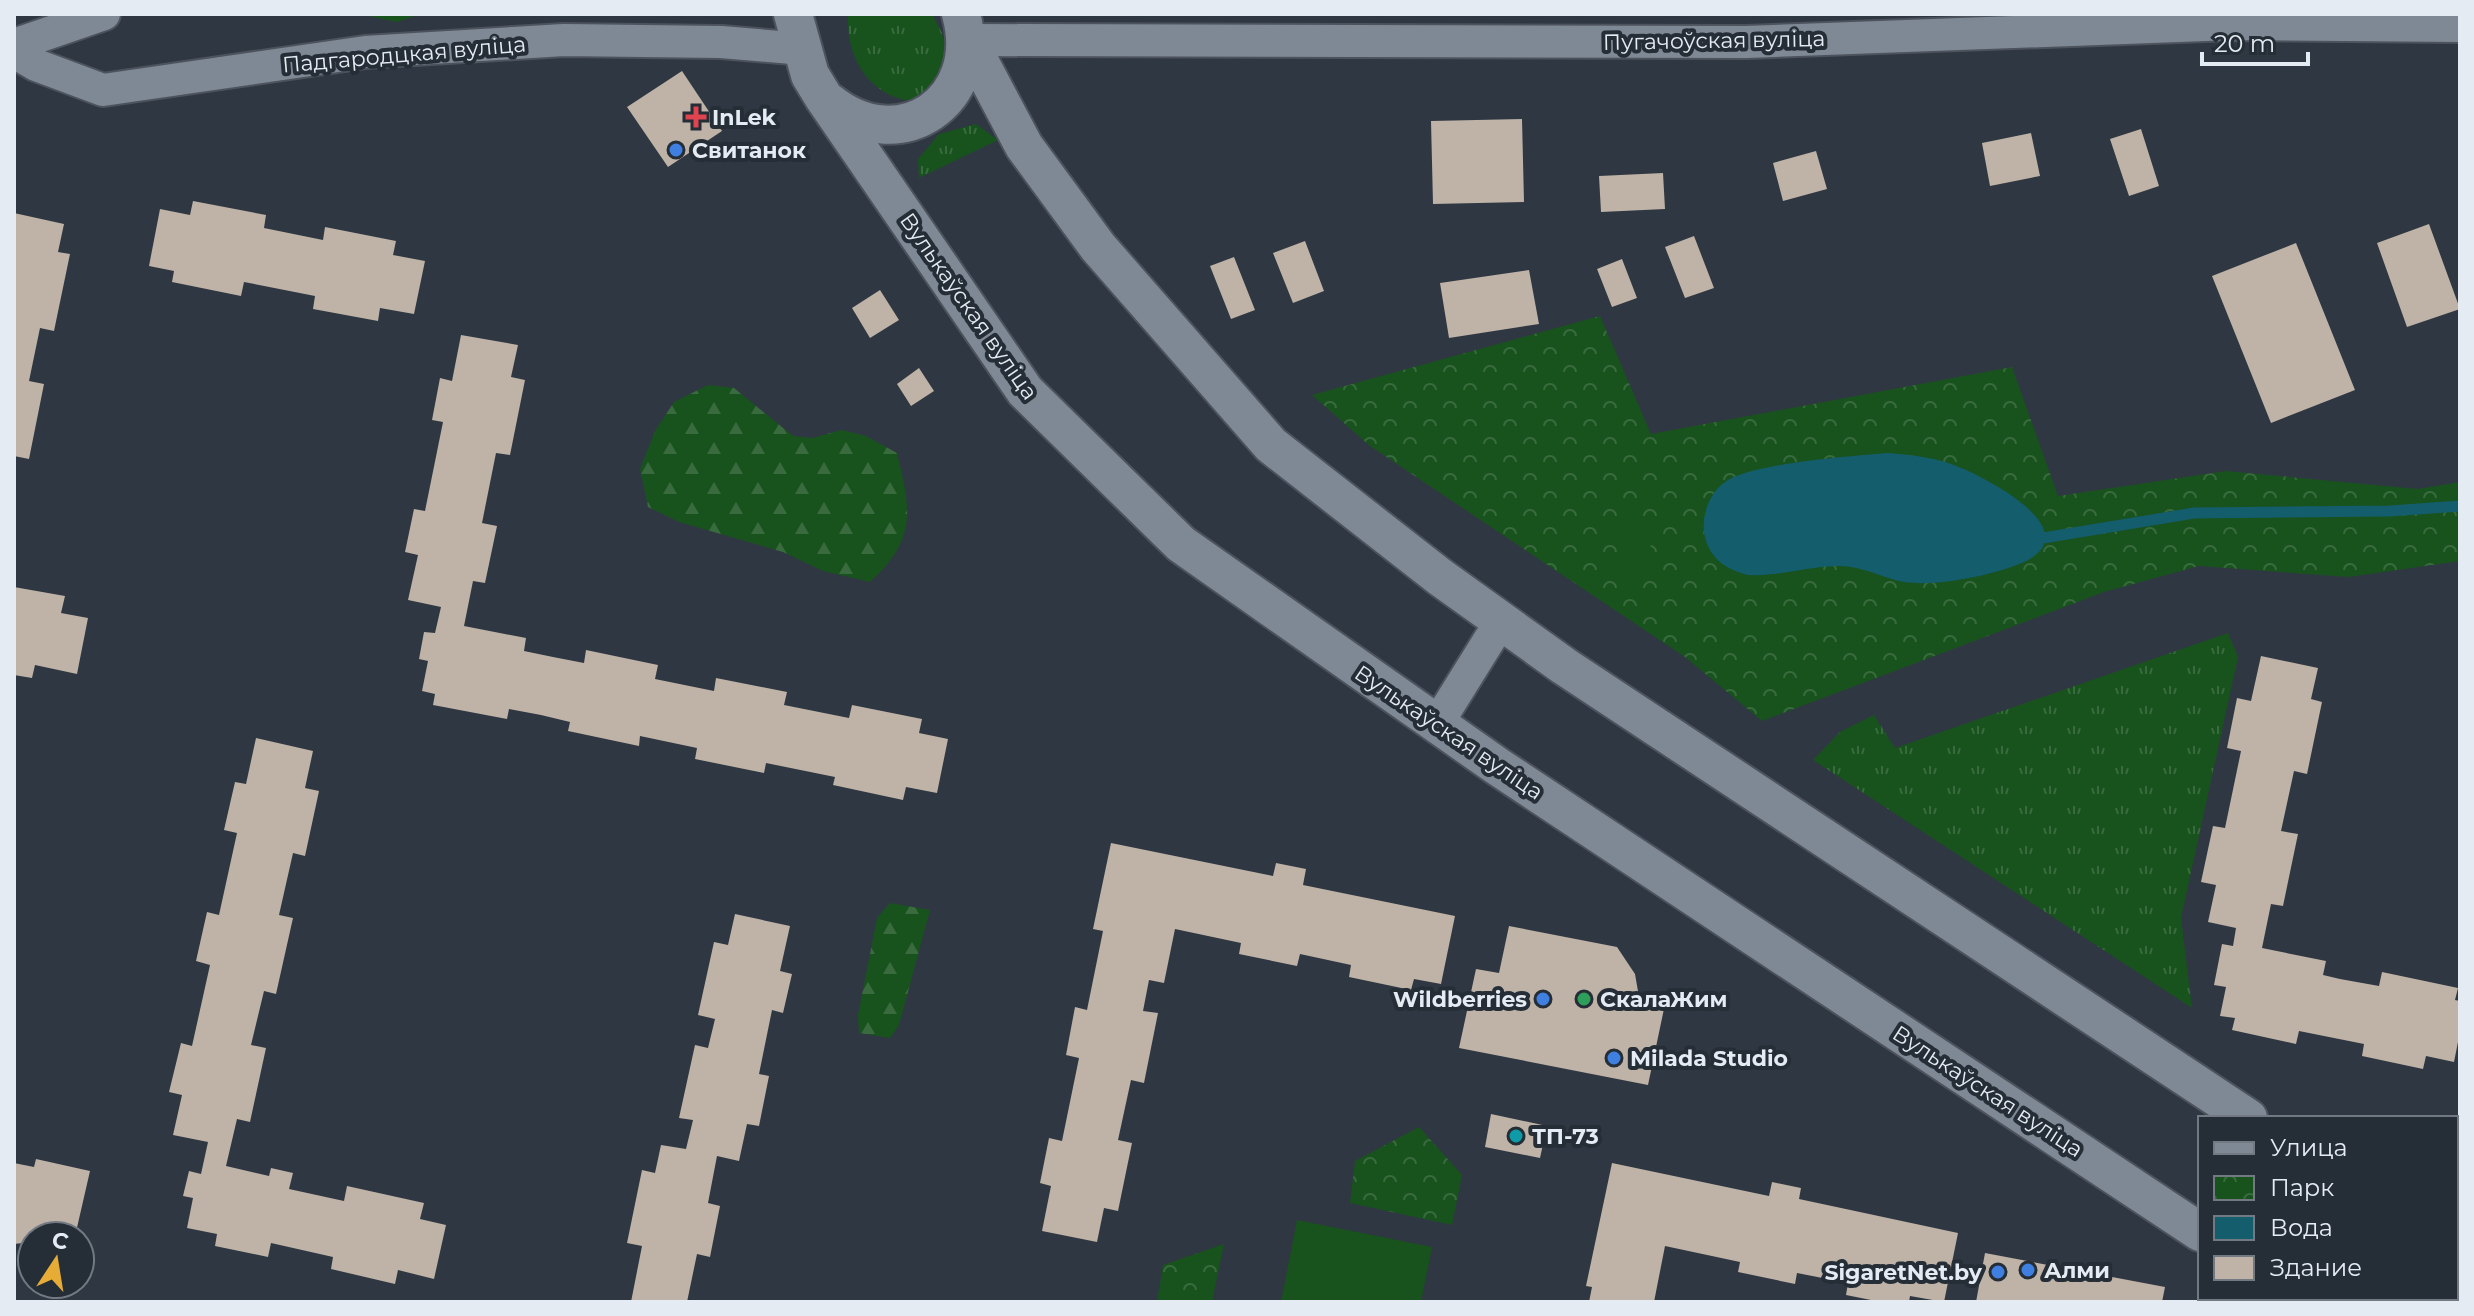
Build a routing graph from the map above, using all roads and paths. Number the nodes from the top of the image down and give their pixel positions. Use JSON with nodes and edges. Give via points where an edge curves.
{"nodes":[{"id":1,"x":104,"y":14,"type":"edge"},
{"id":2,"x":2231,"y":19,"type":"edge"},
{"id":3,"x":803,"y":26,"type":"edge"},
{"id":4,"x":2460,"y":26,"type":"edge"},
{"id":5,"x":964,"y":27,"type":"edge"},
{"id":6,"x":14,"y":45,"type":"edge"},
{"id":7,"x":14,"y":52,"type":"edge"},
{"id":8,"x":824,"y":98,"type":"junction"},
{"id":9,"x":1501,"y":621,"type":"junction"},
{"id":10,"x":1437,"y":724,"type":"junction"},
{"id":11,"x":2245,"y":1116,"type":"edge"},
{"id":12,"x":2198,"y":1231,"type":"edge"}],
"edges":[{"from":1,"to":6,"type":"street"},
{"from":2,"to":4,"type":"street","name":"Пугачоўская вуліца"},
{"from":2,"to":5,"type":"street","name":"Пугачоўская вуліца","via":[[1746,42]]},
{"from":3,"to":7,"type":"street","name":"Падгародцкая вуліца","via":[[721,42],[564,40],[365,52],[103,90]]},
{"from":3,"to":8,"type":"street","name":"Вулькаўская вуліца","via":[[810,75]]},
{"from":5,"to":8,"type":"street","via":[[963,70],[952,92],[916,120],[893,126],[869,124]]},
{"from":5,"to":9,"type":"street","via":[[1024,146],[1098,247],[1271,445]]},
{"from":8,"to":10,"type":"street","name":"Вулькаўская вуліца","via":[[1025,391],[1181,544]]},
{"from":9,"to":10,"type":"street"},
{"from":9,"to":11,"type":"street"},
{"from":10,"to":12,"type":"street","name":"Вулькаўская вуліца"}]}
